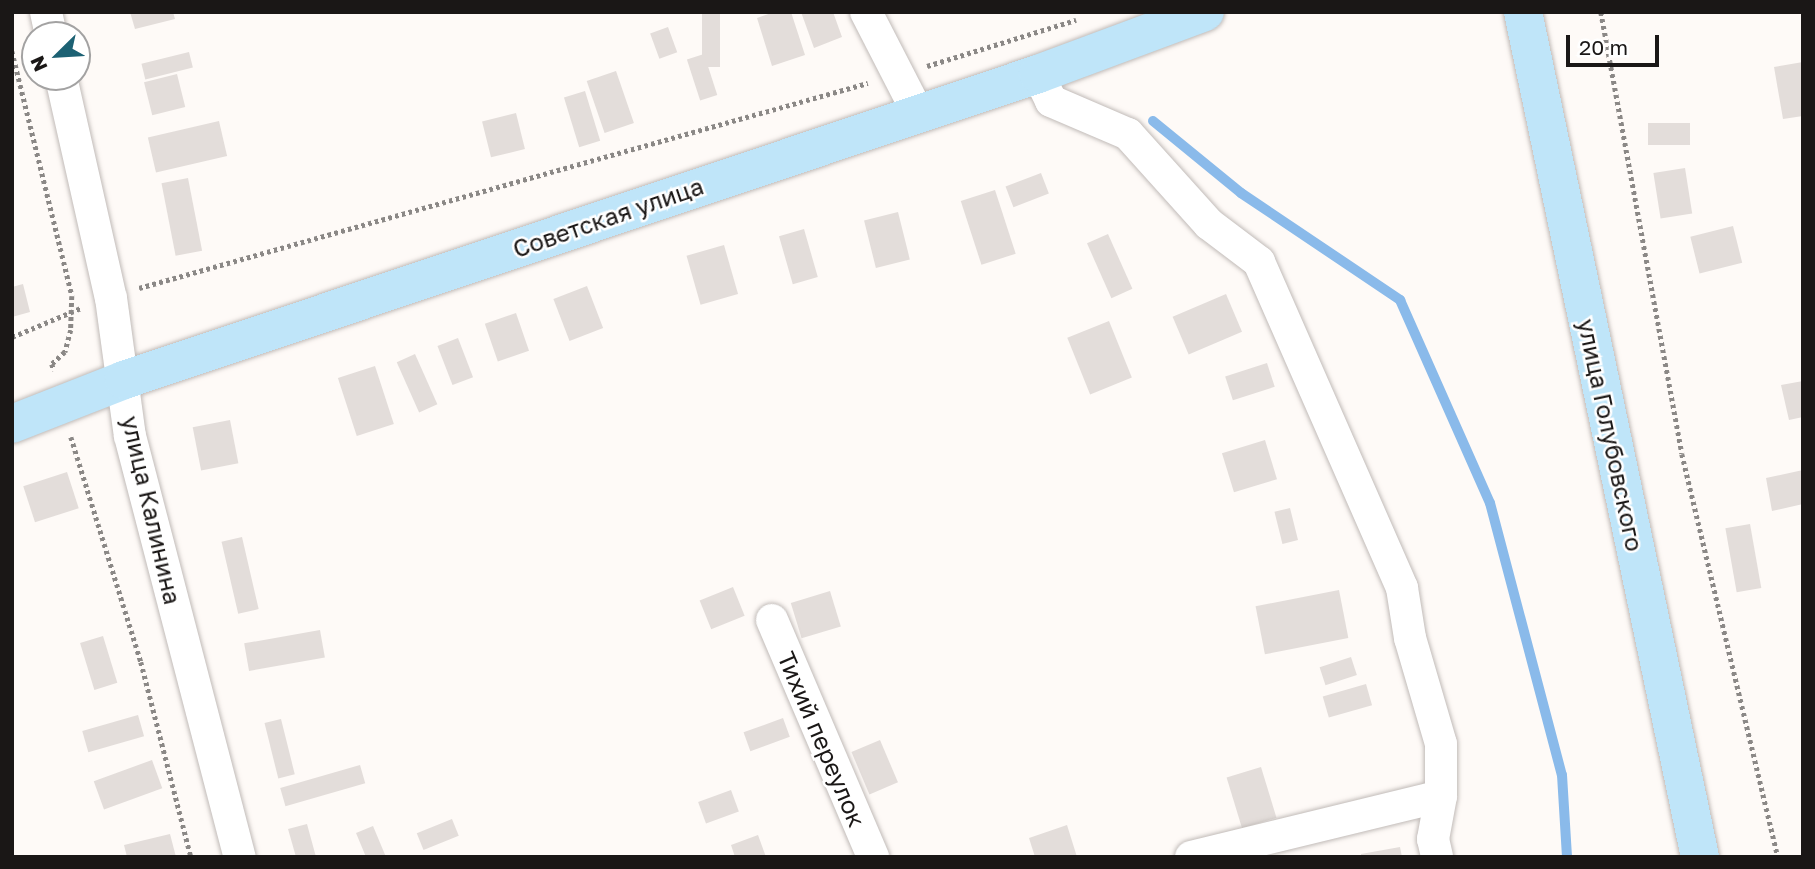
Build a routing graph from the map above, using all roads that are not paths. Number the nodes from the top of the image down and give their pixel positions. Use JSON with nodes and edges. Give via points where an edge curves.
{"nodes":[{"id":1,"x":866,"y":12,"type":"edge"},
{"id":2,"x":1205,"y":12,"type":"edge"},
{"id":3,"x":1523,"y":12,"type":"edge"},
{"id":4,"x":1038,"y":74,"type":"junction"},
{"id":5,"x":64,"y":91,"type":"edge"},
{"id":6,"x":918,"y":113,"type":"junction"},
{"id":7,"x":124,"y":380,"type":"junction"},
{"id":8,"x":12,"y":424,"type":"edge"},
{"id":9,"x":772,"y":621,"type":"dead end"},
{"id":10,"x":1441,"y":796,"type":"junction"},
{"id":11,"x":1387,"y":810,"type":"junction"},
{"id":12,"x":1435,"y":848,"type":"edge"},
{"id":13,"x":240,"y":857,"type":"edge"},
{"id":14,"x":873,"y":857,"type":"edge"},
{"id":15,"x":1191,"y":857,"type":"edge"},
{"id":16,"x":1700,"y":857,"type":"edge"}],
"edges":[{"from":1,"to":6,"type":"street"},
{"from":2,"to":4,"type":"street","name":"Советская улица"},
{"from":3,"to":16,"type":"street","name":"улица Голубовского"},
{"from":4,"to":6,"type":"street","name":"Советская улица"},
{"from":4,"to":10,"type":"street","via":[[1051,101],[1128,134],[1209,224],[1259,262],[1402,587],[1410,638],[1441,744]]},
{"from":5,"to":7,"type":"street","name":"улица Калинина","via":[[111,298]]},
{"from":6,"to":7,"type":"street","name":"Советская улица"},
{"from":7,"to":8,"type":"street","name":"Советская улица"},
{"from":7,"to":13,"type":"street","name":"улица Калинина","via":[[130,436]]},
{"from":9,"to":14,"type":"street","name":"Тихий переулок"},
{"from":10,"to":11,"type":"street"},
{"from":10,"to":12,"type":"street"},
{"from":11,"to":12,"type":"street"},
{"from":11,"to":15,"type":"street"}]}
